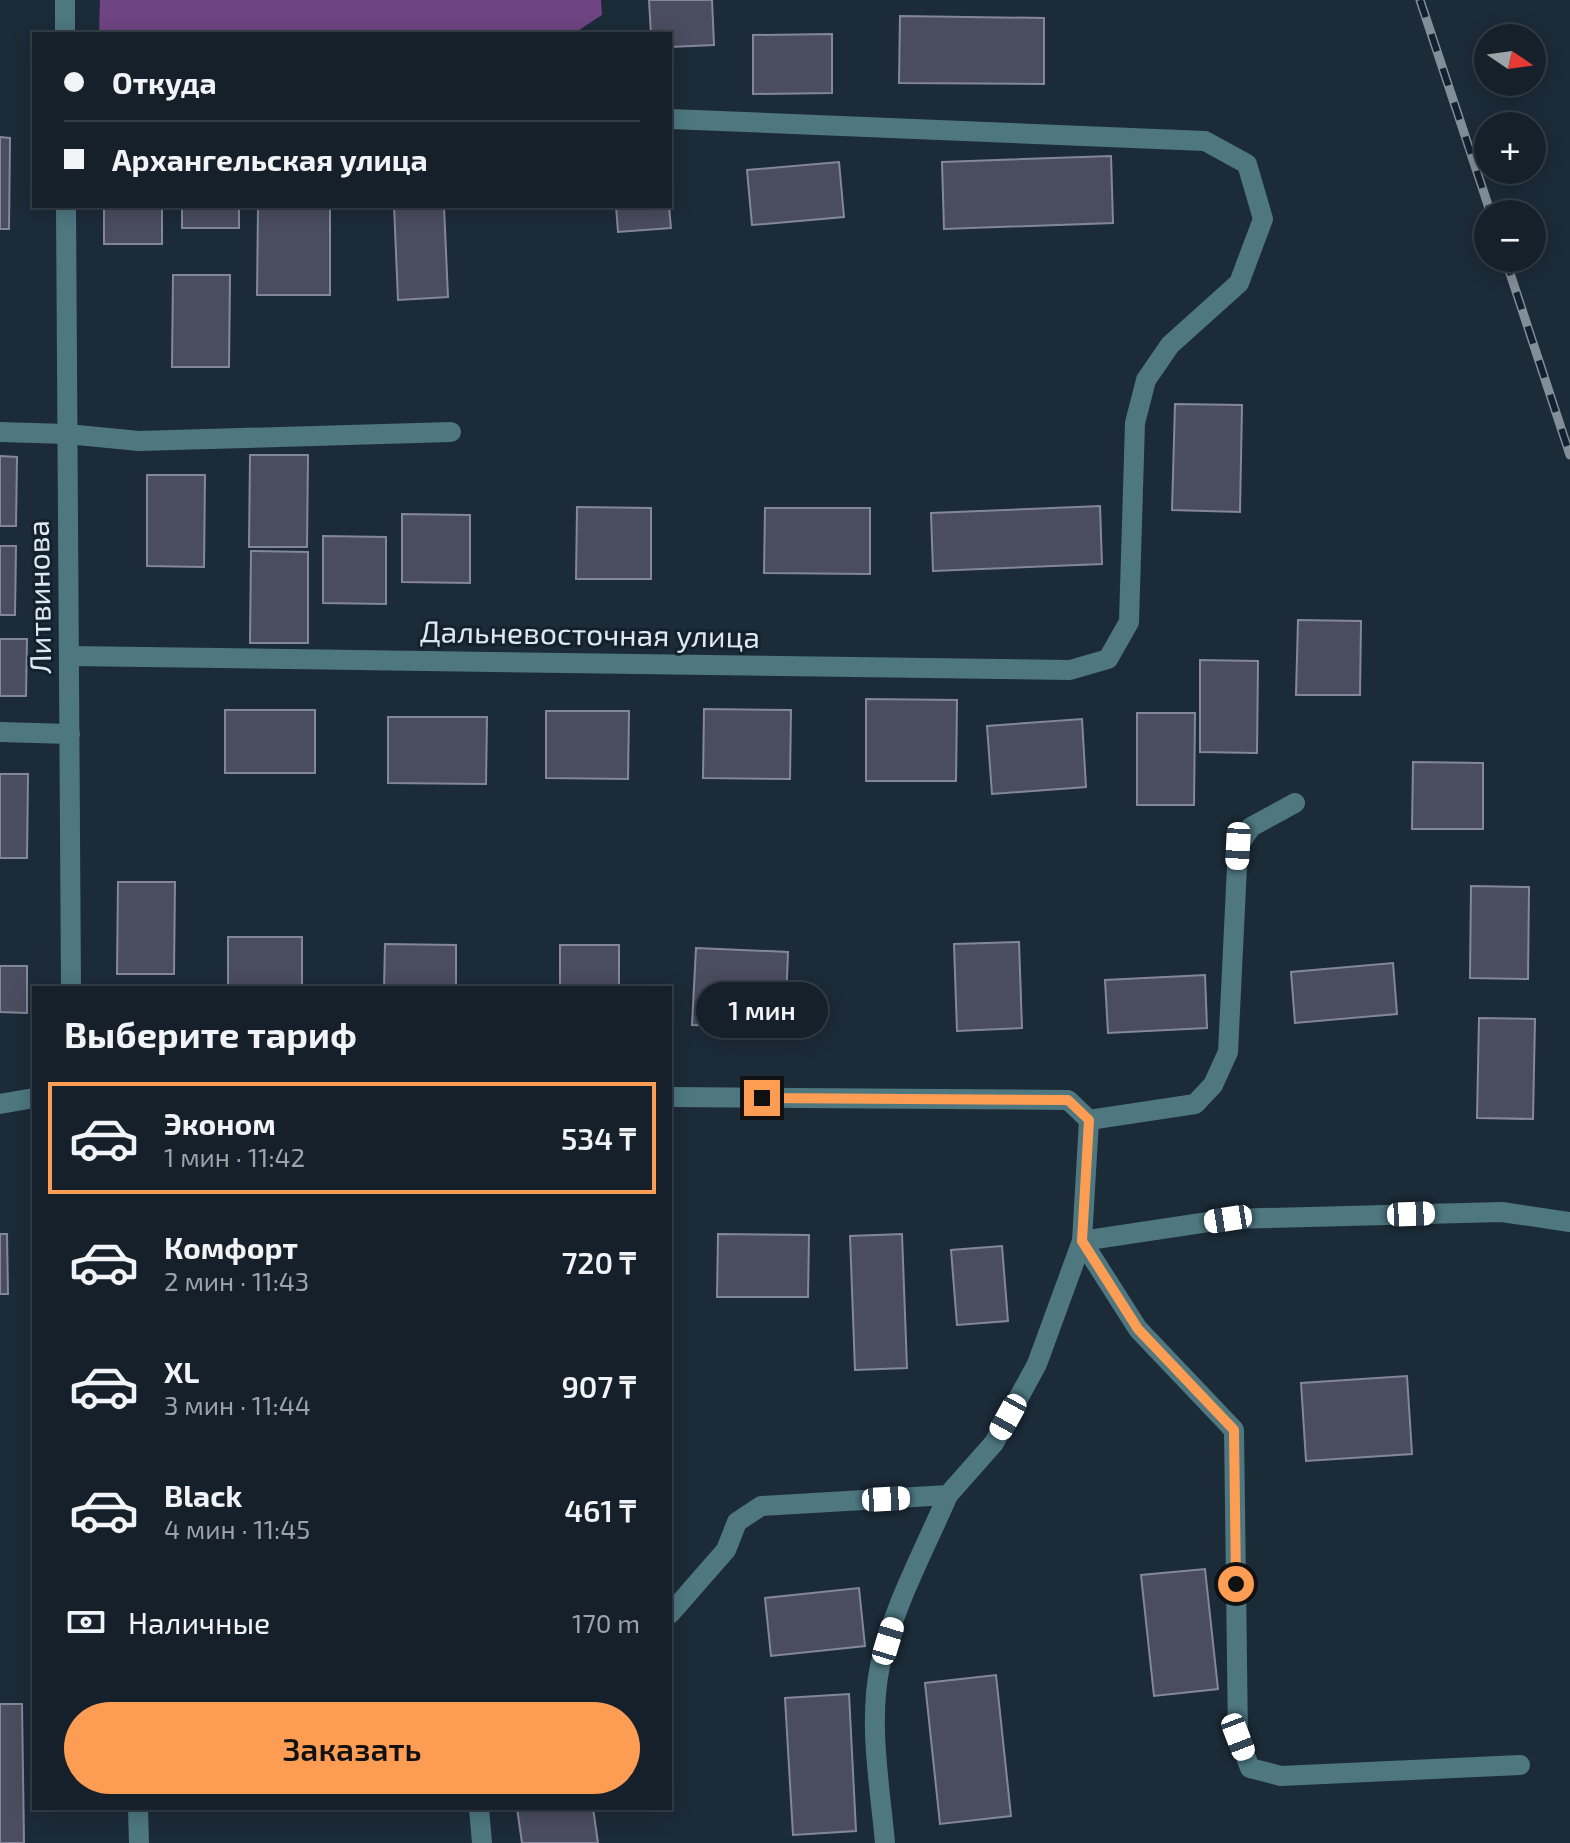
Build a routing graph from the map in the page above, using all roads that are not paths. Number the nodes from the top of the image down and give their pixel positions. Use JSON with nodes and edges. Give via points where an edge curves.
{"nodes":[{"id":1,"x":65,"y":0,"type":"edge"},
{"id":2,"x":65,"y":32,"type":"edge"},
{"id":3,"x":672,"y":119,"type":"edge"},
{"id":4,"x":66,"y":208,"type":"edge"},
{"id":5,"x":0,"y":432,"type":"edge"},
{"id":6,"x":451,"y":432,"type":"dead end"},
{"id":7,"x":67,"y":434,"type":"junction"},
{"id":8,"x":69,"y":656,"type":"junction"},
{"id":9,"x":0,"y":732,"type":"edge"},
{"id":10,"x":70,"y":734,"type":"junction"},
{"id":11,"x":1295,"y":803,"type":"dead end"},
{"id":12,"x":71,"y":986,"type":"edge"},
{"id":13,"x":672,"y":1097,"type":"edge"},
{"id":14,"x":32,"y":1098,"type":"edge"},
{"id":15,"x":0,"y":1104,"type":"edge"},
{"id":16,"x":1089,"y":1120,"type":"junction"},
{"id":17,"x":1570,"y":1222,"type":"edge"},
{"id":18,"x":1082,"y":1241,"type":"junction"},
{"id":19,"x":948,"y":1495,"type":"junction"},
{"id":20,"x":672,"y":1612,"type":"edge"},
{"id":21,"x":1520,"y":1765,"type":"dead end"},
{"id":22,"x":138,"y":1810,"type":"edge"},
{"id":23,"x":479,"y":1810,"type":"edge"},
{"id":24,"x":139,"y":1843,"type":"edge"},
{"id":25,"x":482,"y":1843,"type":"edge"},
{"id":26,"x":885,"y":1843,"type":"edge"}],
"edges":[{"from":1,"to":2,"type":"street"},
{"from":3,"to":8,"type":"street","name":"Дальневосточная улица","via":[[1205,141],[1247,164],[1263,219],[1239,283],[1170,345],[1146,380],[1135,423],[1129,622],[1108,659],[1070,670]]},
{"from":4,"to":7,"type":"street","name":"Литвинова"},
{"from":5,"to":7,"type":"street"},
{"from":6,"to":7,"type":"street","via":[[139,441]]},
{"from":7,"to":8,"type":"street","name":"Литвинова"},
{"from":8,"to":10,"type":"street","name":"Литвинова"},
{"from":9,"to":10,"type":"street"},
{"from":10,"to":12,"type":"street","name":"Литвинова"},
{"from":11,"to":16,"type":"street","via":[[1251,827],[1238,846],[1228,1052],[1213,1085],[1195,1104]]},
{"from":13,"to":16,"type":"street","via":[[1068,1100]]},
{"from":14,"to":15,"type":"street"},
{"from":16,"to":18,"type":"street"},
{"from":17,"to":18,"type":"street","via":[[1502,1212],[1228,1219]]},
{"from":18,"to":19,"type":"street","via":[[1037,1364],[994,1443]]},
{"from":18,"to":21,"type":"street","via":[[1138,1329],[1234,1430],[1238,1737],[1250,1768],[1281,1776]]},
{"from":19,"to":20,"type":"street","via":[[761,1506],[737,1522],[726,1550]]},
{"from":19,"to":26,"type":"street","via":[[896,1615],[880,1667],[875,1723]]},
{"from":22,"to":24,"type":"street"},
{"from":23,"to":25,"type":"street"}]}
